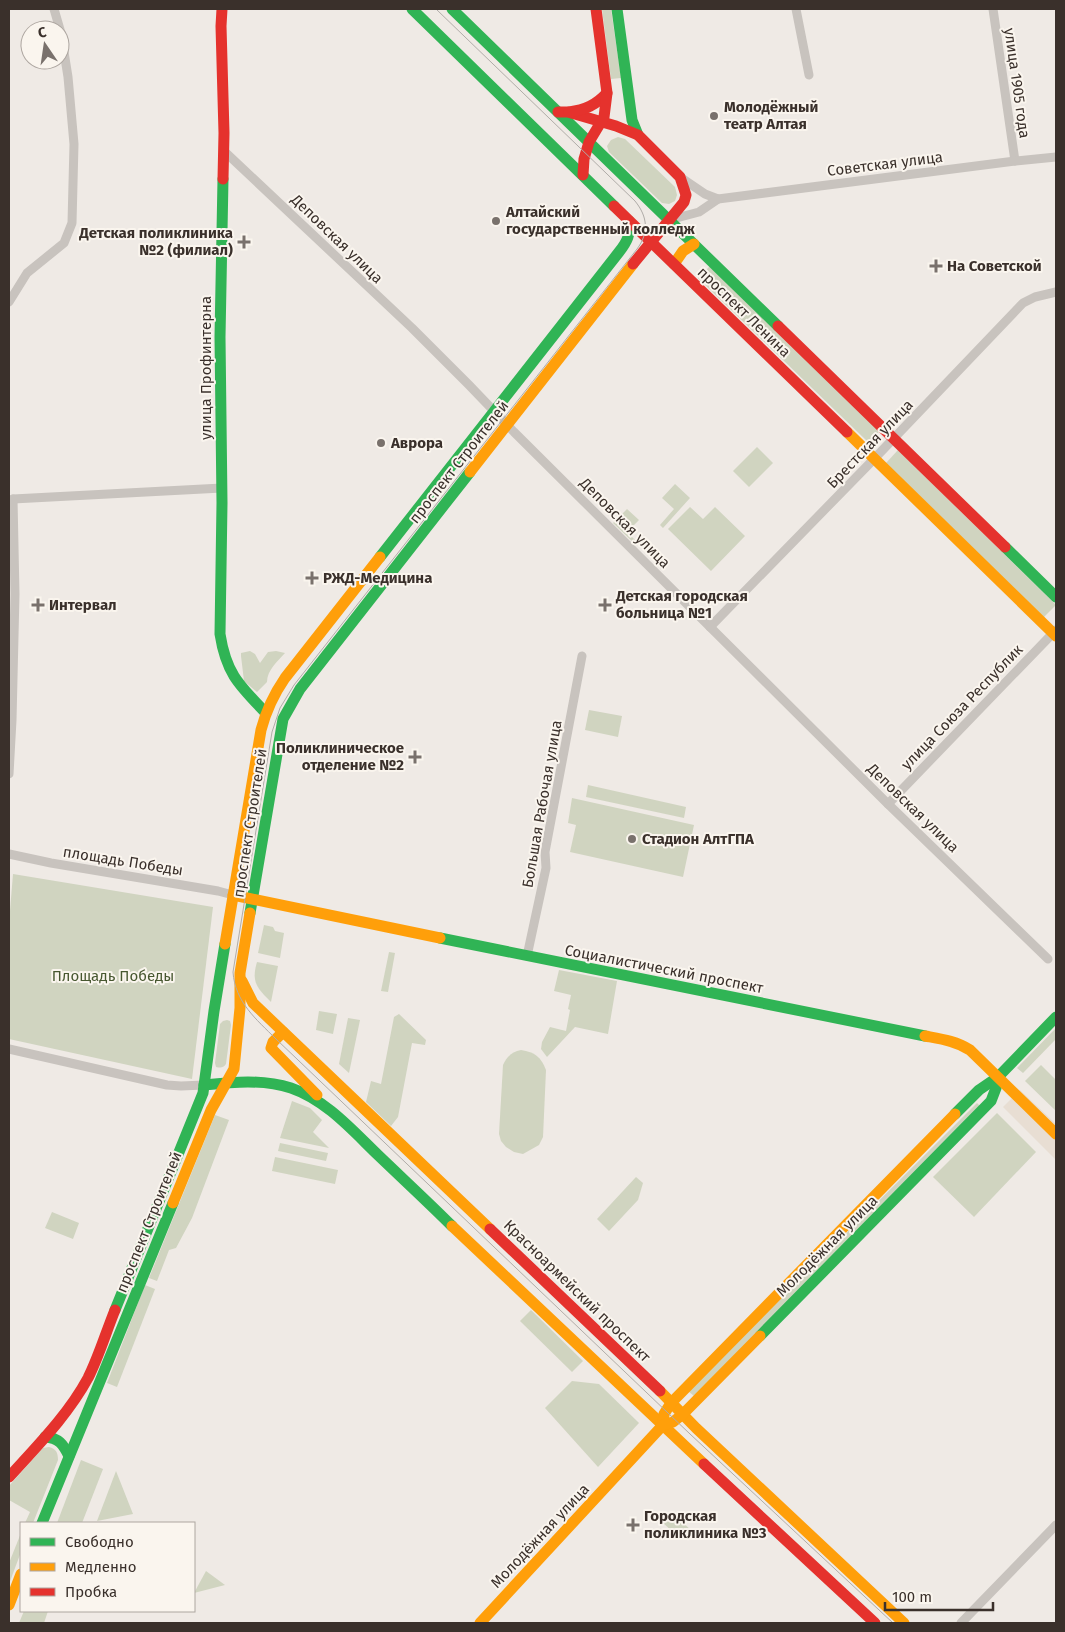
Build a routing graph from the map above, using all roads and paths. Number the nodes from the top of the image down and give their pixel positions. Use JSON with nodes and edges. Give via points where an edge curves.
{"nodes":[{"id":1,"x":54,"y":9,"type":"edge"},
{"id":2,"x":222,"y":9,"type":"edge"},
{"id":3,"x":412,"y":9,"type":"edge"},
{"id":4,"x":452,"y":9,"type":"edge"},
{"id":5,"x":596,"y":9,"type":"edge"},
{"id":6,"x":617,"y":9,"type":"edge"},
{"id":7,"x":796,"y":9,"type":"edge"},
{"id":8,"x":993,"y":9,"type":"edge"},
{"id":9,"x":809,"y":76,"type":"dead end"},
{"id":10,"x":628,"y":92,"type":"junction"},
{"id":11,"x":607,"y":93,"type":"junction"},
{"id":12,"x":563,"y":112,"type":"junction"},
{"id":13,"x":602,"y":122,"type":"junction"},
{"id":14,"x":638,"y":135,"type":"junction"},
{"id":15,"x":589,"y":142,"type":"junction"},
{"id":16,"x":224,"y":151,"type":"junction"},
{"id":17,"x":1056,"y":157,"type":"edge"},
{"id":18,"x":1014,"y":161,"type":"junction"},
{"id":19,"x":583,"y":176,"type":"junction"},
{"id":20,"x":680,"y":177,"type":"junction"},
{"id":21,"x":718,"y":199,"type":"junction"},
{"id":22,"x":684,"y":202,"type":"junction"},
{"id":23,"x":684,"y":217,"type":"junction"},
{"id":24,"x":669,"y":220,"type":"junction"},
{"id":25,"x":629,"y":221,"type":"junction"},
{"id":26,"x":652,"y":242,"type":"junction"},
{"id":27,"x":694,"y":244,"type":"junction"},
{"id":28,"x":674,"y":264,"type":"junction"},
{"id":29,"x":1056,"y":292,"type":"edge"},
{"id":30,"x":9,"y":302,"type":"edge"},
{"id":31,"x":494,"y":411,"type":"junction"},
{"id":32,"x":507,"y":425,"type":"junction"},
{"id":33,"x":894,"y":439,"type":"junction"},
{"id":34,"x":874,"y":459,"type":"junction"},
{"id":35,"x":222,"y":488,"type":"junction"},
{"id":36,"x":11,"y":498,"type":"edge"},
{"id":37,"x":354,"y":589,"type":"junction"},
{"id":38,"x":1056,"y":597,"type":"edge"},
{"id":39,"x":369,"y":600,"type":"junction"},
{"id":40,"x":710,"y":627,"type":"junction"},
{"id":41,"x":1055,"y":633,"type":"edge"},
{"id":42,"x":582,"y":656,"type":"dead end"},
{"id":43,"x":265,"y":712,"type":"junction"},
{"id":44,"x":9,"y":774,"type":"edge"},
{"id":45,"x":888,"y":804,"type":"junction"},
{"id":46,"x":9,"y":854,"type":"edge"},
{"id":47,"x":233,"y":895,"type":"junction"},
{"id":48,"x":252,"y":900,"type":"junction"},
{"id":49,"x":527,"y":956,"type":"junction"},
{"id":50,"x":1048,"y":959,"type":"dead end"},
{"id":51,"x":240,"y":973,"type":"junction"},
{"id":52,"x":240,"y":1000,"type":"junction"},
{"id":53,"x":214,"y":1011,"type":"junction"},
{"id":54,"x":260,"y":1011,"type":"junction"},
{"id":55,"x":1056,"y":1017,"type":"edge"},
{"id":56,"x":283,"y":1032,"type":"junction"},
{"id":57,"x":9,"y":1049,"type":"edge"},
{"id":58,"x":998,"y":1076,"type":"junction"},
{"id":59,"x":228,"y":1082,"type":"junction"},
{"id":60,"x":204,"y":1084,"type":"junction"},
{"id":61,"x":337,"y":1116,"type":"junction"},
{"id":62,"x":1056,"y":1134,"type":"edge"},
{"id":63,"x":672,"y":1403,"type":"junction"},
{"id":64,"x":683,"y":1414,"type":"junction"},
{"id":65,"x":663,"y":1425,"type":"junction"},
{"id":66,"x":45,"y":1438,"type":"junction"},
{"id":67,"x":69,"y":1456,"type":"junction"},
{"id":68,"x":9,"y":1477,"type":"edge"},
{"id":69,"x":42,"y":1522,"type":"edge"},
{"id":70,"x":1056,"y":1525,"type":"edge"},
{"id":71,"x":20,"y":1576,"type":"edge"},
{"id":72,"x":9,"y":1604,"type":"edge"},
{"id":73,"x":877,"y":1617,"type":"edge"},
{"id":74,"x":480,"y":1623,"type":"edge"},
{"id":75,"x":904,"y":1623,"type":"edge"},
{"id":76,"x":961,"y":1623,"type":"edge"}],
"edges":[{"from":1,"to":30,"type":"street","via":[[68,77],[74,144],[72,224],[64,243],[27,273]]},
{"from":2,"to":16,"type":"main road","name":"улица Профинтерна"},
{"from":3,"to":19,"type":"main road","name":"проспект Ленина"},
{"from":4,"to":12,"type":"main road","name":"проспект Ленина"},
{"from":5,"to":11,"type":"main road"},
{"from":6,"to":10,"type":"main road"},
{"from":7,"to":9,"type":"street"},
{"from":8,"to":18,"type":"street","name":"улица 1905 года"},
{"from":10,"to":11,"type":"main road"},
{"from":10,"to":14,"type":"main road"},
{"from":11,"to":12,"type":"main road","via":[[588,109]]},
{"from":11,"to":13,"type":"main road"},
{"from":12,"to":13,"type":"main road","name":"проспект Ленина"},
{"from":12,"to":15,"type":"main road","name":"проспект Ленина"},
{"from":13,"to":14,"type":"main road","name":"проспект Ленина"},
{"from":13,"to":15,"type":"main road"},
{"from":14,"to":20,"type":"main road"},
{"from":15,"to":19,"type":"main road"},
{"from":15,"to":24,"type":"main road","name":"проспект Ленина"},
{"from":16,"to":31,"type":"street","name":"Деповская улица","via":[[412,328]]},
{"from":16,"to":35,"type":"main road","name":"улица Профинтерна","via":[[220,337]]},
{"from":17,"to":18,"type":"street","name":"Советская улица"},
{"from":18,"to":21,"type":"street","name":"Советская улица"},
{"from":19,"to":25,"type":"main road","name":"проспект Ленина"},
{"from":20,"to":21,"type":"street"},
{"from":20,"to":22,"type":"main road","name":"проспект Ленина","via":[[686,195]]},
{"from":21,"to":23,"type":"street","via":[[699,212]]},
{"from":22,"to":23,"type":"main road","name":"проспект Ленина"},
{"from":22,"to":24,"type":"main road","name":"проспект Строителей"},
{"from":23,"to":24,"type":"street"},
{"from":23,"to":27,"type":"main road","name":"проспект Ленина"},
{"from":24,"to":26,"type":"main road","name":"проспект Строителей"},
{"from":24,"to":27,"type":"main road","name":"проспект Ленина"},
{"from":25,"to":26,"type":"main road","name":"проспект Ленина"},
{"from":25,"to":31,"type":"main road","name":"проспект Строителей","via":[[628,241]]},
{"from":26,"to":28,"type":"main road","name":"проспект Ленина"},
{"from":26,"to":32,"type":"main road","name":"проспект Строителей"},
{"from":27,"to":28,"type":"main road","via":[[683,251]]},
{"from":27,"to":33,"type":"main road","name":"проспект Ленина"},
{"from":28,"to":34,"type":"main road","name":"проспект Ленина"},
{"from":29,"to":33,"type":"street","name":"Брестская улица","via":[[1023,303]]},
{"from":31,"to":32,"type":"street","name":"Деповская улица"},
{"from":31,"to":37,"type":"main road","name":"проспект Строителей"},
{"from":32,"to":39,"type":"main road","name":"проспект Строителей"},
{"from":32,"to":40,"type":"street","name":"Деповская улица"},
{"from":33,"to":34,"type":"street","name":"Брестская улица"},
{"from":33,"to":38,"type":"main road","name":"проспект Ленина"},
{"from":34,"to":40,"type":"street","name":"Брестская улица"},
{"from":34,"to":41,"type":"main road","name":"проспект Ленина"},
{"from":35,"to":36,"type":"street"},
{"from":35,"to":43,"type":"main road","name":"улица Профинтерна","via":[[222,650],[233,677]]},
{"from":36,"to":44,"type":"street","via":[[15,594]]},
{"from":37,"to":39,"type":"main road"},
{"from":37,"to":43,"type":"main road","name":"проспект Строителей","via":[[276,690]]},
{"from":39,"to":48,"type":"main road","name":"проспект Строителей","via":[[300,689],[283,720]]},
{"from":40,"to":45,"type":"street","name":"Деповская улица"},
{"from":41,"to":45,"type":"street","name":"улица Союза Республик"},
{"from":42,"to":49,"type":"street","name":"Большая Рабочая улица","via":[[545,852],[546,868]]},
{"from":43,"to":47,"type":"main road","name":"проспект Строителей"},
{"from":45,"to":50,"type":"street","name":"Деповская улица"},
{"from":46,"to":47,"type":"street","name":"площадь Победы"},
{"from":47,"to":48,"type":"main road","name":"Социалистический проспект"},
{"from":47,"to":53,"type":"main road","name":"проспект Строителей"},
{"from":48,"to":49,"type":"main road","name":"Социалистический проспект"},
{"from":48,"to":51,"type":"main road","name":"проспект Строителей"},
{"from":49,"to":58,"type":"main road","name":"Социалистический проспект","via":[[950,1041],[970,1050]]},
{"from":51,"to":52,"type":"main road","name":"проспект Строителей"},
{"from":51,"to":54,"type":"main road","name":"Красноармейский проспект","via":[[246,992]]},
{"from":52,"to":53,"type":"main road","via":[[228,1001]]},
{"from":52,"to":54,"type":"main road"},
{"from":52,"to":59,"type":"main road","name":"проспект Строителей","via":[[238,1046]]},
{"from":53,"to":60,"type":"main road","name":"проспект Строителей"},
{"from":54,"to":56,"type":"main road","name":"Красноармейский проспект"},
{"from":55,"to":58,"type":"main road","name":"Молодёжная улица"},
{"from":56,"to":61,"type":"main road","via":[[271,1048]]},
{"from":56,"to":63,"type":"main road","name":"Красноармейский проспект"},
{"from":57,"to":60,"type":"street","via":[[167,1085]]},
{"from":58,"to":62,"type":"main road","name":"Социалистический проспект"},
{"from":58,"to":63,"type":"main road","name":"Молодёжная улица","via":[[979,1090]]},
{"from":58,"to":64,"type":"main road","name":"Молодёжная улица","via":[[991,1101]]},
{"from":59,"to":60,"type":"main road","name":"Красноармейский проспект"},
{"from":59,"to":61,"type":"main road","name":"Красноармейский проспект","via":[[248,1081],[302,1092]]},
{"from":59,"to":67,"type":"main road","name":"проспект Строителей","via":[[211,1110]]},
{"from":60,"to":66,"type":"main road","name":"проспект Строителей","via":[[199,1105],[88,1377]]},
{"from":61,"to":65,"type":"main road","name":"Красноармейский проспект"},
{"from":63,"to":64,"type":"main road","name":"Красноармейский проспект"},
{"from":63,"to":65,"type":"main road","name":"Молодёжная улица","via":[[664,1414]]},
{"from":64,"to":65,"type":"main road","name":"Молодёжная улица"},
{"from":64,"to":73,"type":"main road","name":"Красноармейский проспект"},
{"from":65,"to":73,"type":"main road","name":"Красноармейский проспект"},
{"from":65,"to":74,"type":"main road","name":"Молодёжная улица"},
{"from":66,"to":67,"type":"main road","via":[[62,1442]]},
{"from":66,"to":68,"type":"main road","name":"проспект Строителей"},
{"from":67,"to":69,"type":"main road","name":"проспект Строителей"},
{"from":70,"to":76,"type":"street"},
{"from":71,"to":72,"type":"main road"},
{"from":73,"to":75,"type":"main road","name":"Красноармейский проспект"}]}
